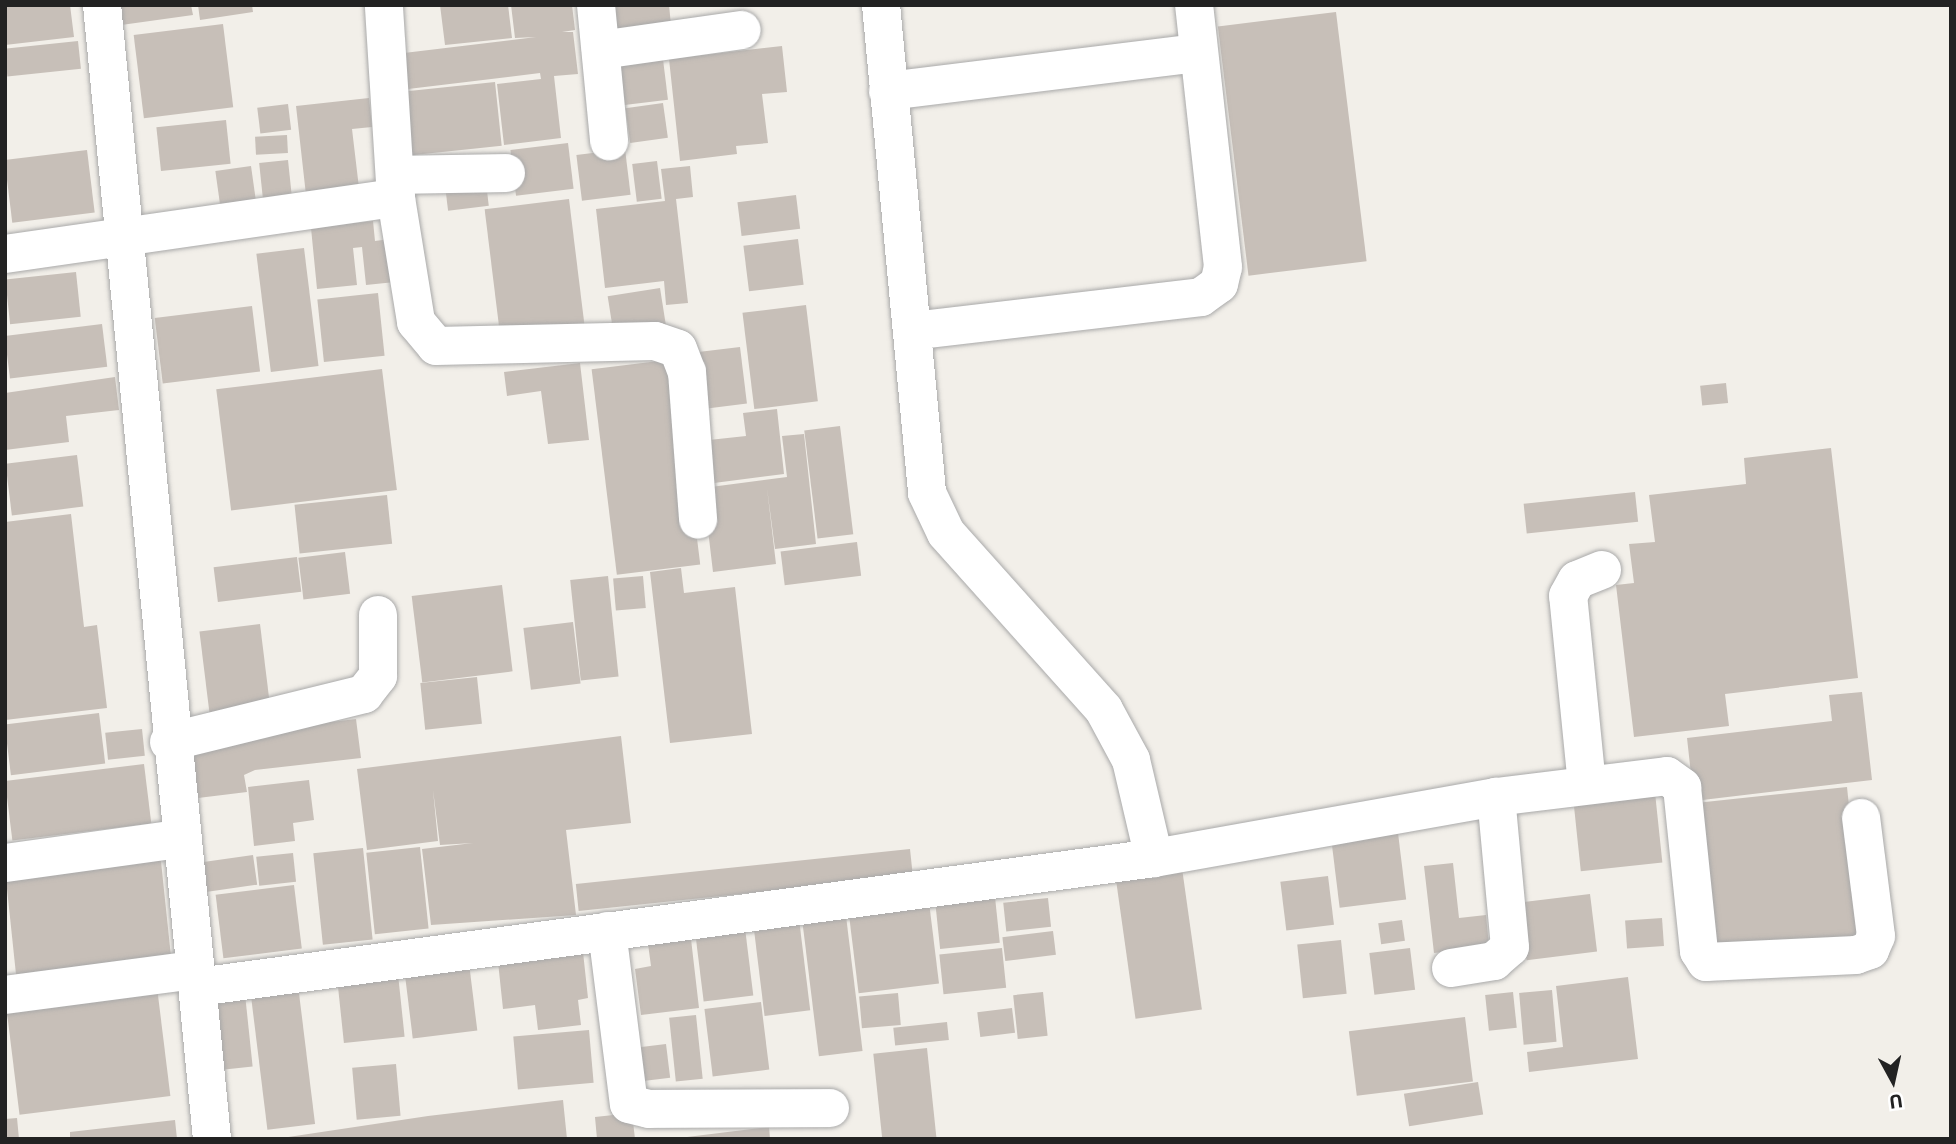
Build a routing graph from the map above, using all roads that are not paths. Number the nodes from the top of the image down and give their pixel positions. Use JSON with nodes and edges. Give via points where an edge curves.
{"nodes":[{"id":1,"x":102,"y":5,"type":"edge"},
{"id":2,"x":384,"y":5,"type":"edge"},
{"id":3,"x":596,"y":5,"type":"edge"},
{"id":4,"x":881,"y":5,"type":"edge"},
{"id":5,"x":1194,"y":5,"type":"edge"},
{"id":6,"x":742,"y":30,"type":"dead end"},
{"id":7,"x":601,"y":50,"type":"junction"},
{"id":8,"x":1198,"y":53,"type":"junction"},
{"id":9,"x":888,"y":91,"type":"junction"},
{"id":10,"x":609,"y":141,"type":"dead end"},
{"id":11,"x":506,"y":173,"type":"dead end"},
{"id":12,"x":396,"y":187,"type":"junction"},
{"id":13,"x":121,"y":242,"type":"junction"},
{"id":14,"x":5,"y":254,"type":"edge"},
{"id":15,"x":912,"y":331,"type":"junction"},
{"id":16,"x":698,"y":520,"type":"dead end"},
{"id":17,"x":1602,"y":570,"type":"dead end"},
{"id":18,"x":378,"y":615,"type":"dead end"},
{"id":19,"x":169,"y":743,"type":"junction"},
{"id":20,"x":1587,"y":785,"type":"junction"},
{"id":21,"x":1496,"y":797,"type":"junction"},
{"id":22,"x":1861,"y":818,"type":"dead end"},
{"id":23,"x":178,"y":839,"type":"junction"},
{"id":24,"x":1154,"y":858,"type":"junction"},
{"id":25,"x":5,"y":863,"type":"edge"},
{"id":26,"x":607,"y":931,"type":"junction"},
{"id":27,"x":1451,"y":968,"type":"dead end"},
{"id":28,"x":196,"y":979,"type":"junction"},
{"id":29,"x":5,"y":995,"type":"edge"},
{"id":30,"x":830,"y":1108,"type":"dead end"},
{"id":31,"x":212,"y":1139,"type":"edge"}],
"edges":[{"from":1,"to":13,"type":"street"},
{"from":2,"to":12,"type":"street"},
{"from":3,"to":7,"type":"street"},
{"from":4,"to":9,"type":"street"},
{"from":5,"to":8,"type":"street"},
{"from":6,"to":7,"type":"street"},
{"from":7,"to":10,"type":"street"},
{"from":8,"to":9,"type":"street"},
{"from":8,"to":15,"type":"street","via":[[1223,267],[1213,290]]},
{"from":9,"to":15,"type":"street"},
{"from":11,"to":12,"type":"street"},
{"from":12,"to":13,"type":"street"},
{"from":12,"to":16,"type":"street","via":[[416,322],[436,346],[655,341],[678,349],[687,372]]},
{"from":13,"to":14,"type":"street"},
{"from":13,"to":19,"type":"street"},
{"from":15,"to":24,"type":"street","via":[[935,516],[1104,710],[1131,760]]},
{"from":17,"to":20,"type":"street","via":[[1577,580],[1568,596]]},
{"from":18,"to":19,"type":"street","via":[[379,676],[364,694]]},
{"from":19,"to":23,"type":"street"},
{"from":20,"to":21,"type":"street"},
{"from":20,"to":22,"type":"street","via":[[1667,776],[1680,784],[1699,951],[1718,965],[1871,950],[1876,936]]},
{"from":21,"to":24,"type":"street"},
{"from":21,"to":27,"type":"street","via":[[1510,947],[1494,961]]},
{"from":23,"to":25,"type":"street"},
{"from":23,"to":28,"type":"street"},
{"from":24,"to":26,"type":"street"},
{"from":26,"to":28,"type":"street"},
{"from":26,"to":30,"type":"street","via":[[629,1104],[649,1109]]},
{"from":28,"to":29,"type":"street"},
{"from":28,"to":31,"type":"street"}]}
